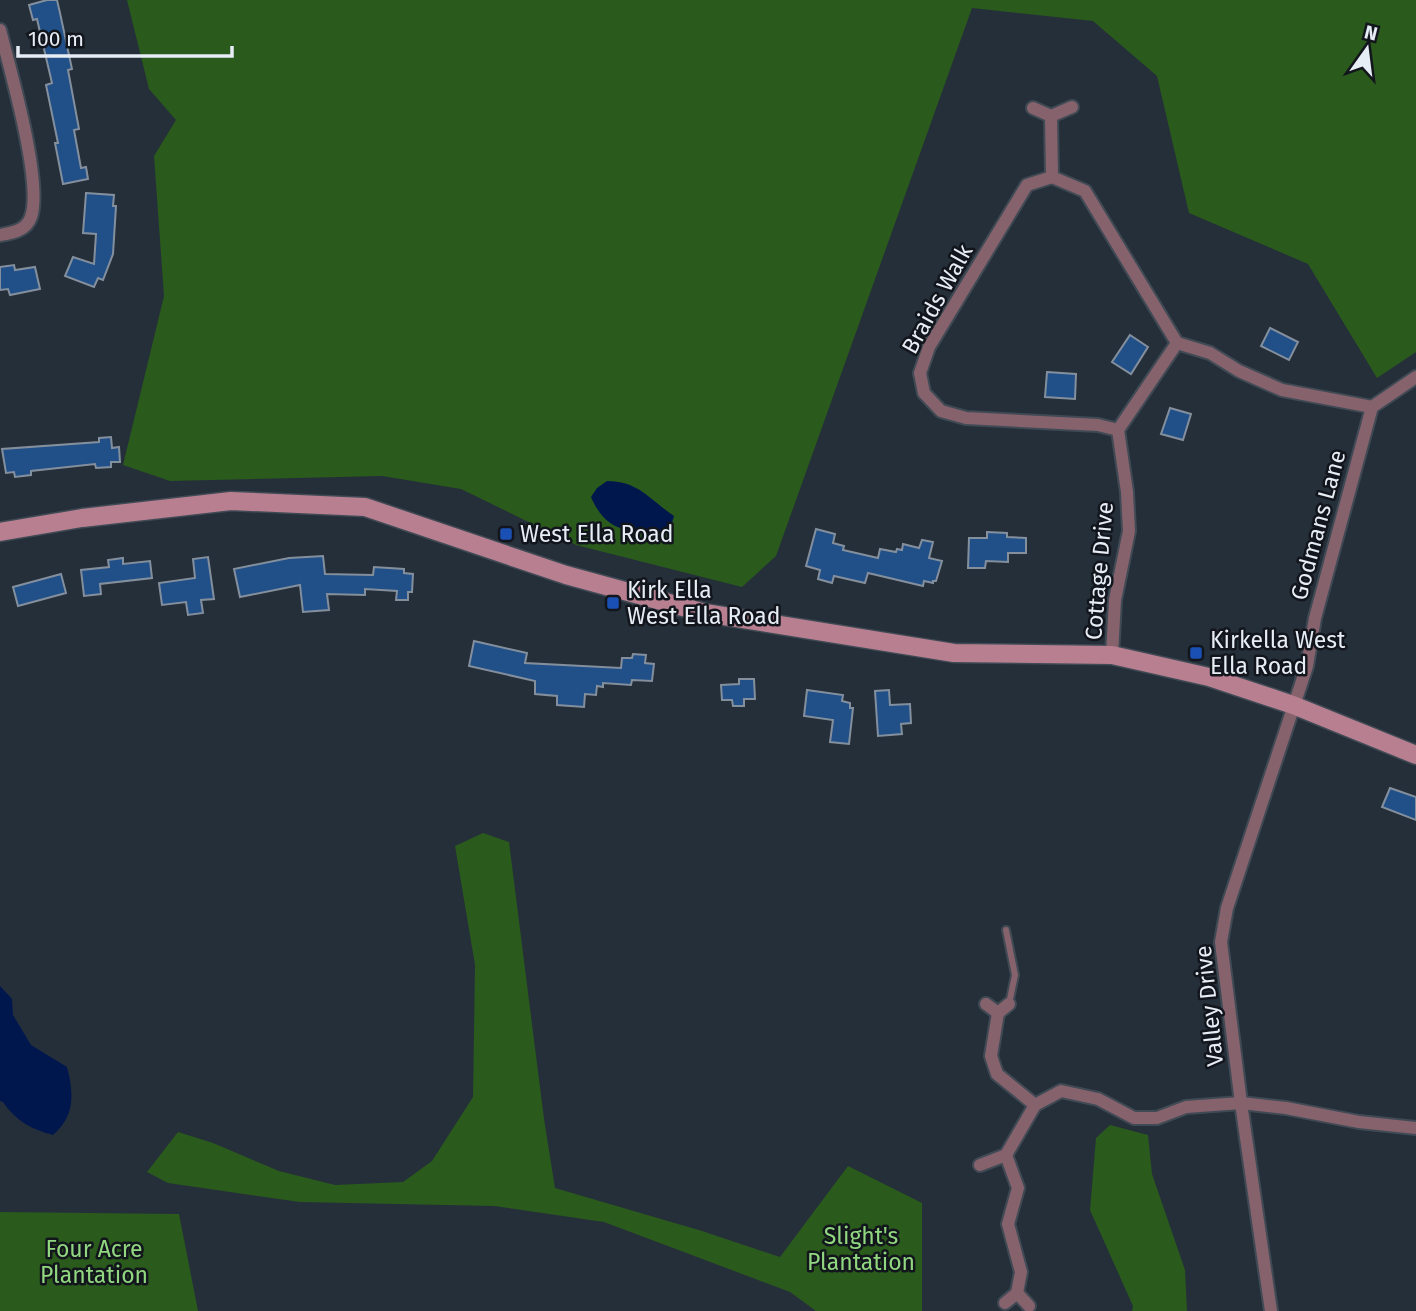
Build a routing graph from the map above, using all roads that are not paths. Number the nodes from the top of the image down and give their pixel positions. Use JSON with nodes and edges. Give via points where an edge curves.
{"nodes":[{"id":1,"x":0,"y":30,"type":"edge"},
{"id":2,"x":1072,"y":107,"type":"dead end"},
{"id":3,"x":1033,"y":108,"type":"dead end"},
{"id":4,"x":1051,"y":116,"type":"junction"},
{"id":5,"x":1052,"y":177,"type":"junction"},
{"id":6,"x":0,"y":234,"type":"edge"},
{"id":7,"x":1177,"y":343,"type":"junction"},
{"id":8,"x":1416,"y":377,"type":"edge"},
{"id":9,"x":1372,"y":407,"type":"junction"},
{"id":10,"x":1118,"y":430,"type":"junction"},
{"id":11,"x":0,"y":533,"type":"edge"},
{"id":12,"x":1112,"y":655,"type":"junction"},
{"id":13,"x":1293,"y":705,"type":"junction"},
{"id":14,"x":1416,"y":755,"type":"edge"},
{"id":15,"x":1006,"y":930,"type":"dead end"},
{"id":16,"x":986,"y":1004,"type":"dead end"},
{"id":17,"x":1009,"y":1004,"type":"joint"},
{"id":18,"x":998,"y":1013,"type":"junction"},
{"id":19,"x":1241,"y":1102,"type":"junction"},
{"id":20,"x":1035,"y":1105,"type":"junction"},
{"id":21,"x":1416,"y":1128,"type":"edge"},
{"id":22,"x":1006,"y":1154,"type":"junction"},
{"id":23,"x":980,"y":1165,"type":"dead end"},
{"id":24,"x":1017,"y":1293,"type":"junction"},
{"id":25,"x":1004,"y":1303,"type":"dead end"},
{"id":26,"x":1029,"y":1307,"type":"dead end"},
{"id":27,"x":1271,"y":1311,"type":"edge"}],
"edges":[{"from":1,"to":6,"type":"street","via":[[34,177],[31,218],[19,232]]},
{"from":2,"to":4,"type":"street"},
{"from":3,"to":4,"type":"street"},
{"from":4,"to":5,"type":"street"},
{"from":5,"to":7,"type":"street","via":[[1086,191]]},
{"from":5,"to":10,"type":"street","name":"Braids Walk","via":[[1027,185],[929,347],[920,373],[924,393],[941,411],[967,418]]},
{"from":7,"to":9,"type":"street","via":[[1282,390]]},
{"from":7,"to":10,"type":"street"},
{"from":8,"to":9,"type":"street"},
{"from":9,"to":13,"type":"street","name":"Godmans Lane","via":[[1315,618],[1307,666]]},
{"from":10,"to":12,"type":"street","name":"Cottage Drive","via":[[1129,531],[1115,600]]},
{"from":11,"to":12,"type":"street","via":[[82,518],[231,501],[365,507],[566,575],[705,613],[954,653]]},
{"from":12,"to":13,"type":"street","via":[[1209,677]]},
{"from":13,"to":14,"type":"street"},
{"from":13,"to":19,"type":"street","name":"Valley Drive","via":[[1227,908],[1221,943]]},
{"from":15,"to":17,"type":"lane","via":[[1016,975]]},
{"from":16,"to":18,"type":"street"},
{"from":17,"to":18,"type":"street"},
{"from":18,"to":20,"type":"street","via":[[991,1056],[997,1074]]},
{"from":19,"to":20,"type":"street","via":[[1186,1107],[1157,1118],[1134,1118],[1098,1099],[1061,1091]]},
{"from":19,"to":21,"type":"street"},
{"from":19,"to":27,"type":"street","name":"Valley Drive"},
{"from":20,"to":22,"type":"street"},
{"from":22,"to":23,"type":"street"},
{"from":22,"to":24,"type":"street","via":[[1018,1188],[1008,1224],[1021,1272]]},
{"from":24,"to":25,"type":"street"},
{"from":24,"to":26,"type":"street"}]}
